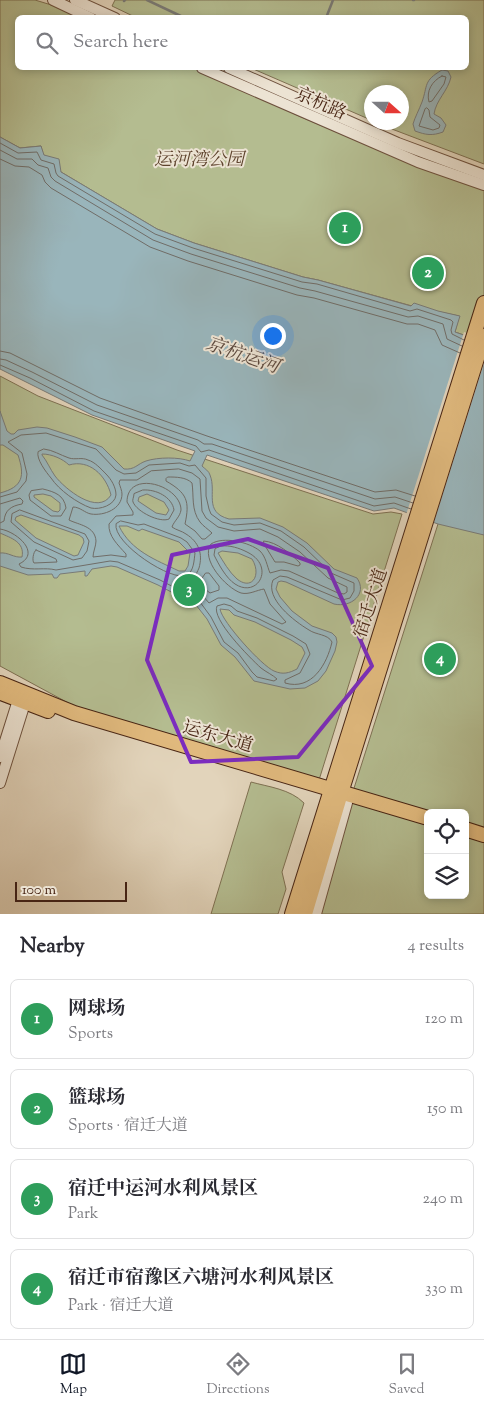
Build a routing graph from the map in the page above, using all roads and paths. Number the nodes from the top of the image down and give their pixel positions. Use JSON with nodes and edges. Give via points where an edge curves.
{"nodes":[{"id":1,"x":53,"y":0,"type":"edge"},
{"id":2,"x":75,"y":0,"type":"edge"},
{"id":3,"x":85,"y":15,"type":"edge"},
{"id":4,"x":108,"y":15,"type":"edge"},
{"id":5,"x":207,"y":70,"type":"edge"},
{"id":6,"x":234,"y":70,"type":"edge"},
{"id":7,"x":484,"y":175,"type":"edge"},
{"id":8,"x":484,"y":185,"type":"edge"},
{"id":9,"x":484,"y":303,"type":"edge"},
{"id":10,"x":484,"y":336,"type":"edge"},
{"id":11,"x":0,"y":675,"type":"edge"},
{"id":12,"x":0,"y":683,"type":"edge"},
{"id":13,"x":0,"y":692,"type":"edge"},
{"id":14,"x":22,"y":698,"type":"junction"},
{"id":15,"x":0,"y":757,"type":"edge"},
{"id":16,"x":0,"y":783,"type":"edge"},
{"id":17,"x":337,"y":796,"type":"junction"},
{"id":18,"x":424,"y":817,"type":"edge"},
{"id":19,"x":424,"y":826,"type":"edge"},
{"id":20,"x":469,"y":831,"type":"edge"},
{"id":21,"x":484,"y":835,"type":"edge"},
{"id":22,"x":469,"y":839,"type":"edge"},
{"id":23,"x":484,"y":844,"type":"edge"},
{"id":24,"x":292,"y":914,"type":"edge"},
{"id":25,"x":305,"y":914,"type":"edge"},
{"id":26,"x":316,"y":914,"type":"edge"}],
"edges":[{"from":1,"to":3,"type":"street"},
{"from":2,"to":4,"type":"street"},
{"from":5,"to":8,"type":"street","name":"京杭路","via":[[418,162]]},
{"from":6,"to":7,"type":"street","name":"京杭路","via":[[398,143]]},
{"from":9,"to":17,"type":"main road","name":"宿迁大道"},
{"from":10,"to":17,"type":"main road","name":"宿迁大道"},
{"from":11,"to":14,"type":"street"},
{"from":12,"to":14,"type":"main road","name":"运东大道"},
{"from":13,"to":14,"type":"main road","name":"运东大道"},
{"from":14,"to":15,"type":"street"},
{"from":14,"to":16,"type":"street"},
{"from":14,"to":17,"type":"main road","name":"运东大道"},
{"from":17,"to":18,"type":"main road","name":"运东大道"},
{"from":17,"to":19,"type":"main road","name":"运东大道"},
{"from":17,"to":24,"type":"main road","name":"宿迁大道"},
{"from":17,"to":25,"type":"main road","name":"宿迁大道"},
{"from":17,"to":26,"type":"street"},
{"from":20,"to":21,"type":"main road"},
{"from":22,"to":23,"type":"main road"}]}
